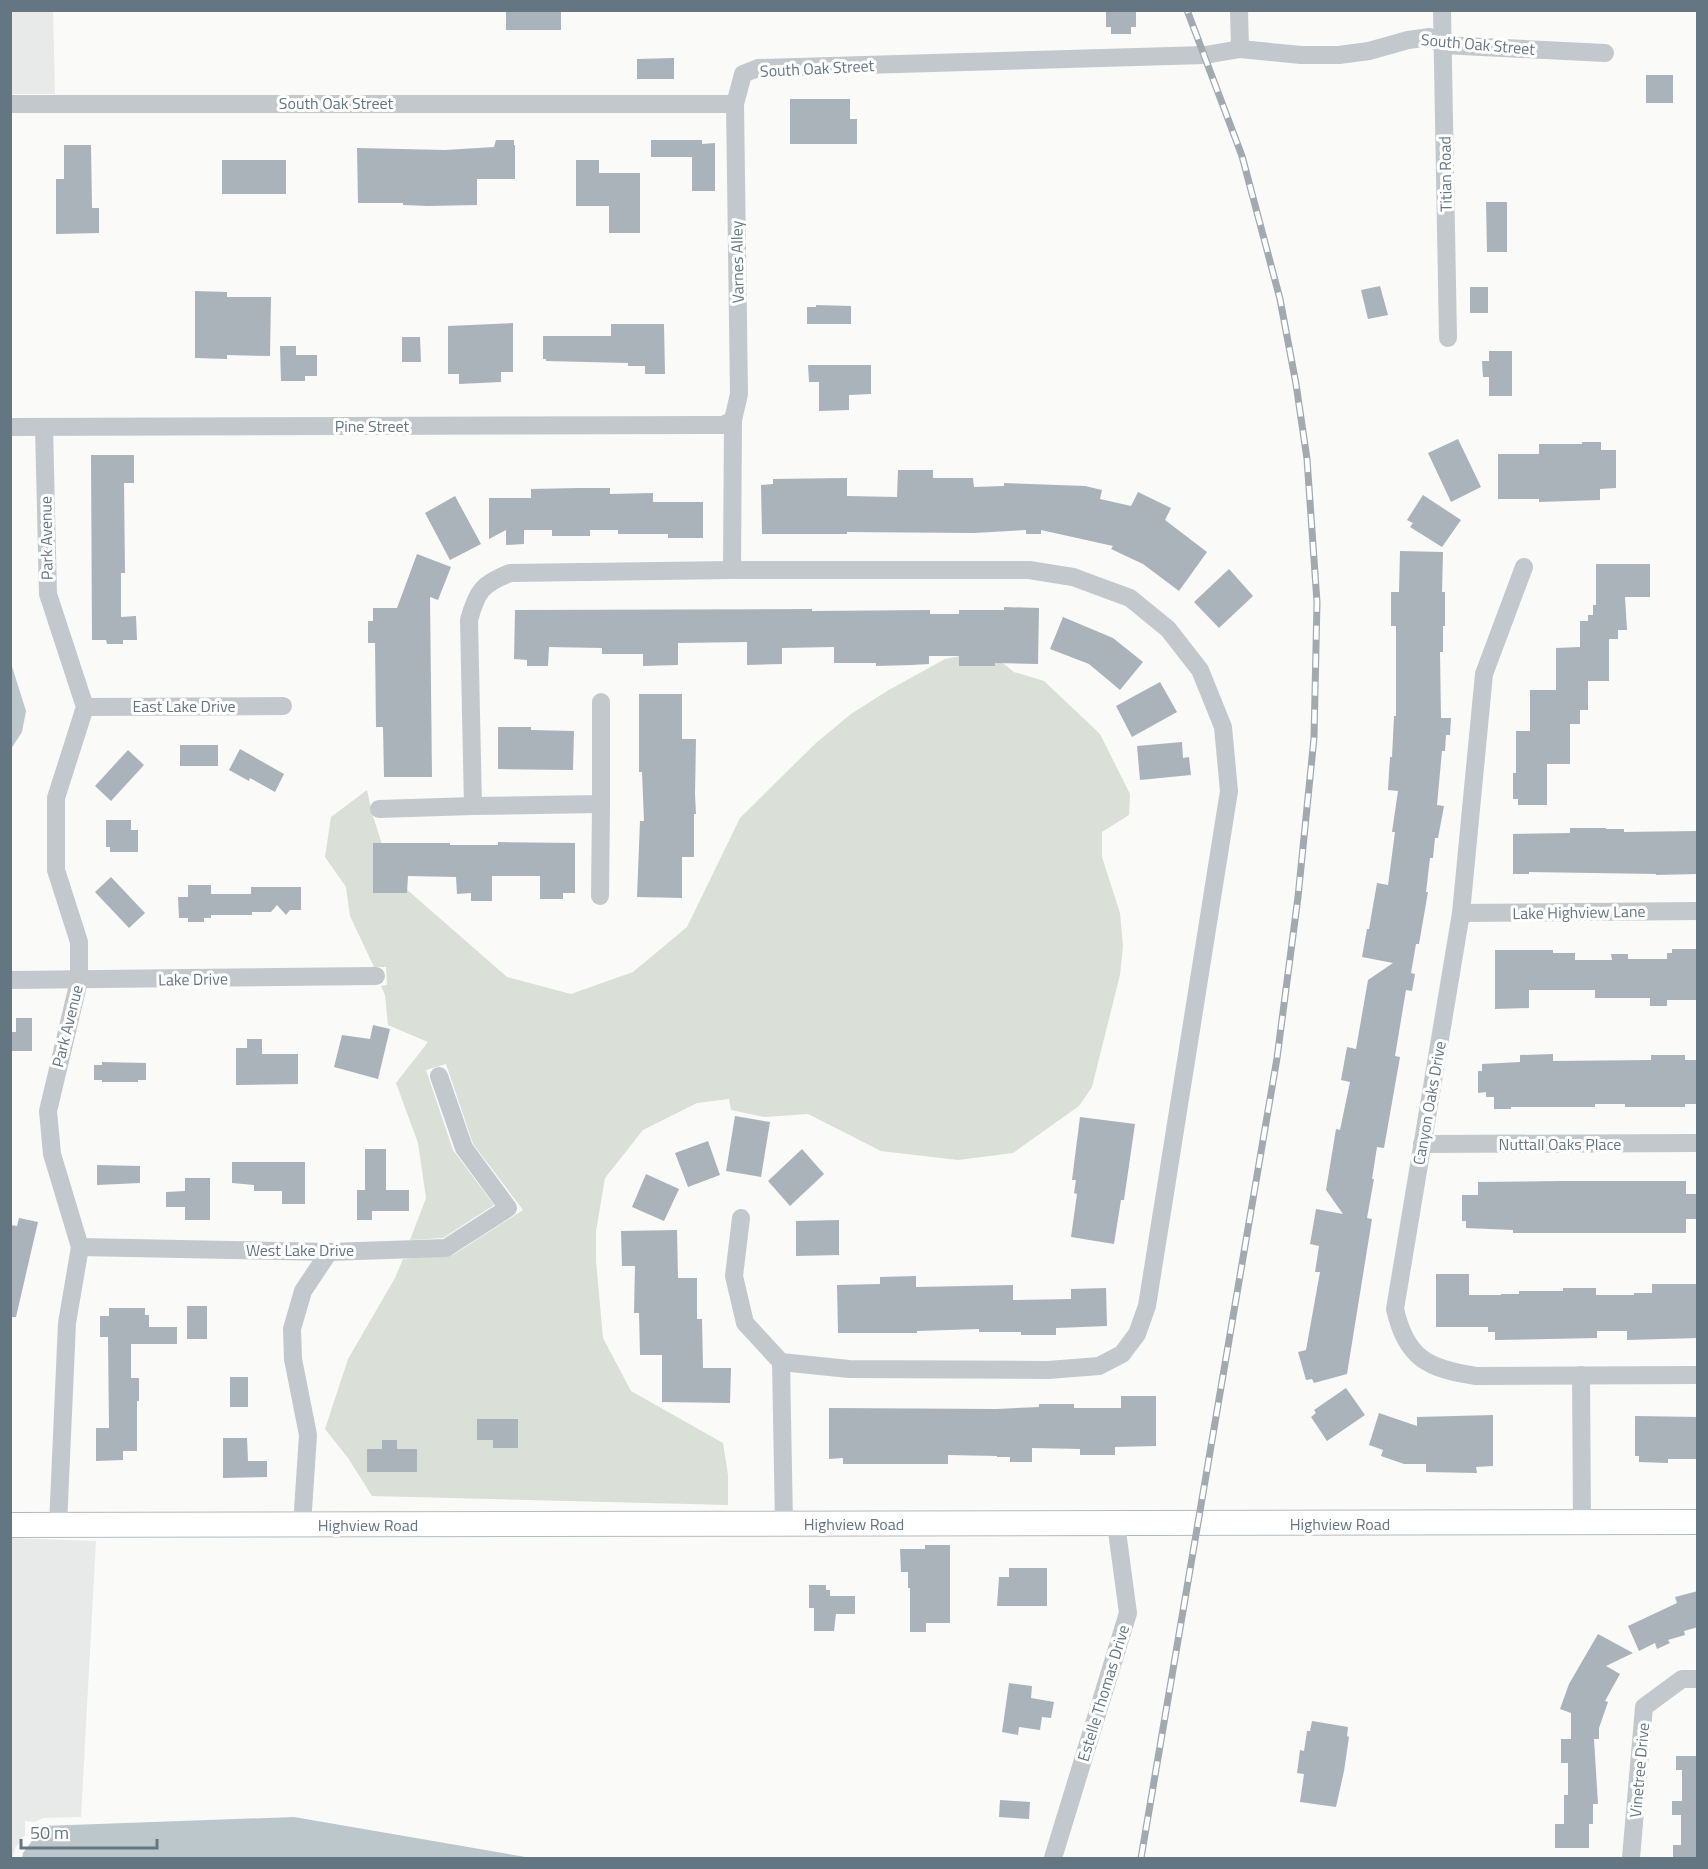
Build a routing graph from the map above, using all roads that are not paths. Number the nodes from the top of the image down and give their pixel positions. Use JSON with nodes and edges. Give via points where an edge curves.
{"nodes":[{"id":1,"x":1239,"y":10,"type":"edge"},
{"id":2,"x":1442,"y":10,"type":"edge"},
{"id":3,"x":1442,"y":45,"type":"junction"},
{"id":4,"x":1240,"y":49,"type":"junction"},
{"id":5,"x":1605,"y":53,"type":"dead end"},
{"id":6,"x":10,"y":104,"type":"edge"},
{"id":7,"x":735,"y":104,"type":"junction"},
{"id":8,"x":1448,"y":338,"type":"dead end"},
{"id":9,"x":733,"y":420,"type":"junction"},
{"id":10,"x":10,"y":427,"type":"edge"},
{"id":11,"x":44,"y":428,"type":"junction"},
{"id":12,"x":1524,"y":567,"type":"dead end"},
{"id":13,"x":732,"y":570,"type":"junction"},
{"id":14,"x":601,"y":702,"type":"dead end"},
{"id":15,"x":283,"y":706,"type":"dead end"},
{"id":16,"x":85,"y":707,"type":"junction"},
{"id":17,"x":601,"y":804,"type":"junction"},
{"id":18,"x":473,"y":806,"type":"junction"},
{"id":19,"x":379,"y":808,"type":"dead end"},
{"id":20,"x":600,"y":896,"type":"dead end"},
{"id":21,"x":1698,"y":911,"type":"edge"},
{"id":22,"x":1461,"y":913,"type":"junction"},
{"id":23,"x":376,"y":976,"type":"dead end"},
{"id":24,"x":10,"y":980,"type":"edge"},
{"id":25,"x":79,"y":981,"type":"junction"},
{"id":26,"x":439,"y":1076,"type":"dead end"},
{"id":27,"x":1698,"y":1143,"type":"edge"},
{"id":28,"x":1422,"y":1144,"type":"junction"},
{"id":29,"x":741,"y":1218,"type":"dead end"},
{"id":30,"x":80,"y":1247,"type":"junction"},
{"id":31,"x":329,"y":1252,"type":"junction"},
{"id":32,"x":781,"y":1362,"type":"junction"},
{"id":33,"x":1581,"y":1375,"type":"junction"},
{"id":34,"x":1698,"y":1375,"type":"edge"},
{"id":35,"x":1698,"y":1522,"type":"edge"},
{"id":36,"x":1582,"y":1523,"type":"junction"},
{"id":37,"x":784,"y":1524,"type":"junction"},
{"id":38,"x":1116,"y":1524,"type":"junction"},
{"id":39,"x":10,"y":1525,"type":"edge"},
{"id":40,"x":58,"y":1525,"type":"junction"},
{"id":41,"x":302,"y":1525,"type":"junction"},
{"id":42,"x":1698,"y":1678,"type":"edge"},
{"id":43,"x":1053,"y":1858,"type":"edge"},
{"id":44,"x":1631,"y":1858,"type":"edge"}],
"edges":[{"from":1,"to":4,"type":"street"},
{"from":2,"to":3,"type":"street","name":"Titian Road"},
{"from":3,"to":4,"type":"street","name":"South Oak Street","via":[[1430,37],[1339,55]]},
{"from":3,"to":5,"type":"street","name":"South Oak Street"},
{"from":3,"to":8,"type":"street","name":"Titian Road"},
{"from":4,"to":7,"type":"street","name":"South Oak Street","via":[[1205,55],[758,68],[743,74]]},
{"from":6,"to":7,"type":"street","name":"South Oak Street"},
{"from":7,"to":9,"type":"street","name":"Varnes Alley","via":[[739,394]]},
{"from":9,"to":11,"type":"street","name":"Pine Street","via":[[706,425]]},
{"from":9,"to":13,"type":"street","name":"Varnes Alley"},
{"from":10,"to":11,"type":"street","name":"Pine Street"},
{"from":11,"to":16,"type":"street","name":"Park Avenue","via":[[48,594]]},
{"from":12,"to":22,"type":"street","name":"Canyon Oaks Drive","via":[[1484,674]]},
{"from":13,"to":18,"type":"street","via":[[510,573],[488,582],[475,600],[469,620]]},
{"from":13,"to":32,"type":"street","via":[[1029,570],[1073,577],[1130,598],[1168,629],[1200,670],[1223,727],[1228,791],[1146,1306],[1137,1334],[1122,1353],[1099,1366],[1048,1370],[849,1369]]},
{"from":14,"to":17,"type":"street"},
{"from":15,"to":16,"type":"street","name":"East Lake Drive"},
{"from":16,"to":25,"type":"street","name":"Park Avenue","via":[[56,798],[56,870],[79,942]]},
{"from":17,"to":18,"type":"street"},
{"from":17,"to":20,"type":"street"},
{"from":18,"to":19,"type":"street"},
{"from":21,"to":22,"type":"street","name":"Lake Highview Lane"},
{"from":22,"to":28,"type":"street","name":"Canyon Oaks Drive"},
{"from":23,"to":25,"type":"street","name":"Lake Drive"},
{"from":24,"to":25,"type":"street","name":"Lake Drive"},
{"from":25,"to":30,"type":"street","name":"Park Avenue","via":[[48,1111],[52,1154]]},
{"from":26,"to":31,"type":"street","name":"West Lake Drive","via":[[464,1148],[508,1208],[446,1248]]},
{"from":27,"to":28,"type":"street","name":"Nuttall Oaks Place"},
{"from":28,"to":33,"type":"street","name":"Canyon Oaks Drive","via":[[1395,1309],[1407,1345],[1419,1357],[1451,1372],[1476,1376]]},
{"from":29,"to":32,"type":"street","via":[[734,1276],[744,1323]]},
{"from":30,"to":31,"type":"street","name":"West Lake Drive"},
{"from":30,"to":40,"type":"street","name":"Park Avenue","via":[[67,1323]]},
{"from":31,"to":41,"type":"street","via":[[303,1291],[292,1329],[293,1359],[308,1435]]},
{"from":32,"to":37,"type":"street"},
{"from":33,"to":34,"type":"street","name":"Canyon Oaks Drive"},
{"from":33,"to":36,"type":"street"},
{"from":35,"to":36,"type":"street","name":"Highview Road"},
{"from":36,"to":38,"type":"street","name":"Highview Road"},
{"from":37,"to":38,"type":"street","name":"Highview Road"},
{"from":37,"to":41,"type":"street","name":"Highview Road"},
{"from":38,"to":43,"type":"street","name":"Estelle Thomas Drive","via":[[1128,1612]]},
{"from":39,"to":40,"type":"street","name":"Highview Road"},
{"from":40,"to":41,"type":"street","name":"Highview Road"},
{"from":42,"to":44,"type":"street","name":"Vinetree Drive","via":[[1682,1679],[1644,1707]]}]}
